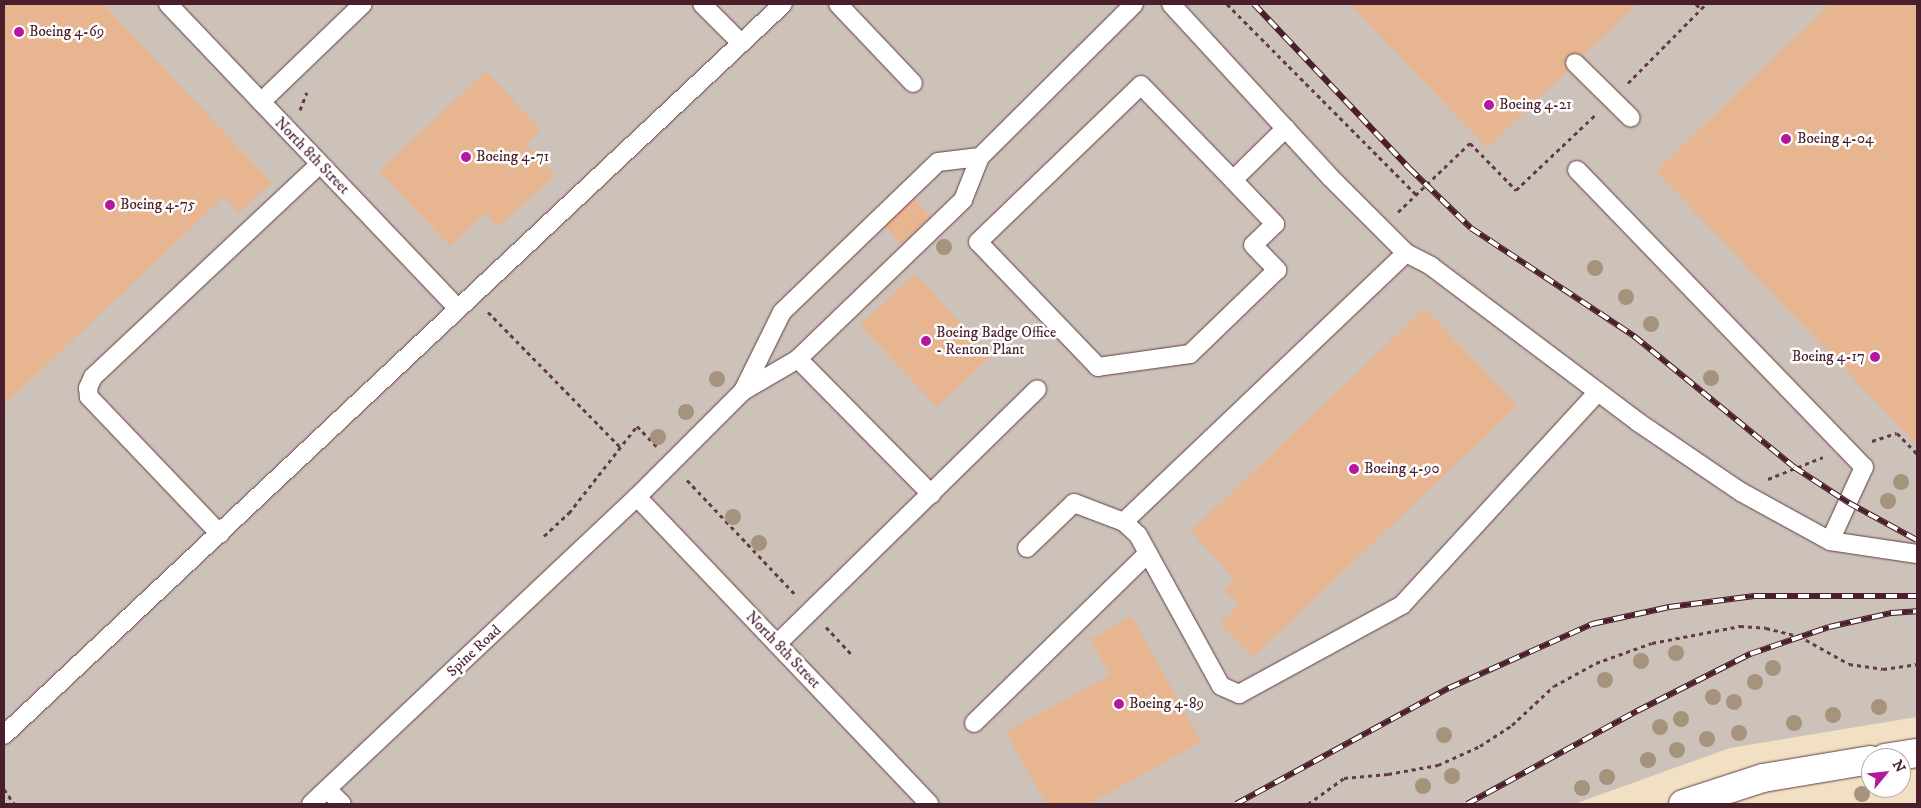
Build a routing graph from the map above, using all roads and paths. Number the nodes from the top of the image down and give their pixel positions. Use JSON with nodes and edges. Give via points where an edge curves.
{"nodes":[{"id":1,"x":168,"y":4,"type":"edge"},
{"id":2,"x":363,"y":4,"type":"edge"},
{"id":3,"x":702,"y":4,"type":"edge"},
{"id":4,"x":783,"y":4,"type":"edge"},
{"id":5,"x":838,"y":4,"type":"edge"},
{"id":6,"x":1134,"y":4,"type":"edge"},
{"id":7,"x":1171,"y":4,"type":"edge"},
{"id":8,"x":1227,"y":4,"type":"edge"},
{"id":9,"x":1696,"y":4,"type":"edge"},
{"id":10,"x":1706,"y":4,"type":"edge"},
{"id":11,"x":1701,"y":8,"type":"junction"},
{"id":12,"x":741,"y":43,"type":"junction"},
{"id":13,"x":1575,"y":63,"type":"dead end"},
{"id":14,"x":913,"y":83,"type":"dead end"},
{"id":15,"x":309,"y":86,"type":"dead end"},
{"id":16,"x":1612,"y":99,"type":"junction"},
{"id":17,"x":261,"y":102,"type":"junction"},
{"id":18,"x":307,"y":117,"type":"dead end"},
{"id":19,"x":1631,"y":118,"type":"dead end"},
{"id":20,"x":1286,"y":128,"type":"junction"},
{"id":21,"x":980,"y":157,"type":"junction"},
{"id":22,"x":320,"y":164,"type":"junction"},
{"id":23,"x":1578,"y":170,"type":"dead end"},
{"id":24,"x":1233,"y":180,"type":"junction"},
{"id":25,"x":1417,"y":195,"type":"junction"},
{"id":26,"x":1380,"y":227,"type":"junction"},
{"id":27,"x":1406,"y":253,"type":"junction"},
{"id":28,"x":472,"y":296,"type":"junction"},
{"id":29,"x":457,"y":308,"type":"junction"},
{"id":30,"x":798,"y":359,"type":"junction"},
{"id":31,"x":1037,"y":389,"type":"dead end"},
{"id":32,"x":743,"y":391,"type":"junction"},
{"id":33,"x":1598,"y":392,"type":"junction"},
{"id":34,"x":620,"y":447,"type":"junction"},
{"id":35,"x":672,"y":463,"type":"junction"},
{"id":36,"x":931,"y":494,"type":"junction"},
{"id":37,"x":637,"y":497,"type":"junction"},
{"id":38,"x":1124,"y":522,"type":"junction"},
{"id":39,"x":220,"y":534,"type":"junction"},
{"id":40,"x":544,"y":536,"type":"dead end"},
{"id":41,"x":1830,"y":541,"type":"junction"},
{"id":42,"x":1027,"y":548,"type":"dead end"},
{"id":43,"x":1148,"y":553,"type":"junction"},
{"id":44,"x":1917,"y":554,"type":"edge"},
{"id":45,"x":812,"y":611,"type":"junction"},
{"id":46,"x":778,"y":644,"type":"junction"},
{"id":47,"x":852,"y":654,"type":"dead end"},
{"id":48,"x":1917,"y":664,"type":"edge"},
{"id":49,"x":974,"y":723,"type":"dead end"},
{"id":50,"x":4,"y":735,"type":"edge"},
{"id":51,"x":1861,"y":762,"type":"edge"},
{"id":52,"x":4,"y":789,"type":"edge"},
{"id":53,"x":327,"y":789,"type":"junction"},
{"id":54,"x":14,"y":804,"type":"edge"},
{"id":55,"x":311,"y":804,"type":"edge"},
{"id":56,"x":342,"y":804,"type":"edge"},
{"id":57,"x":929,"y":804,"type":"edge"},
{"id":58,"x":1308,"y":804,"type":"edge"},
{"id":59,"x":1683,"y":804,"type":"edge"}],
"edges":[{"from":1,"to":17,"type":"lane","name":"North 8th Street"},
{"from":2,"to":17,"type":"lane"},
{"from":3,"to":12,"type":"lane"},
{"from":4,"to":12,"type":"lane"},
{"from":5,"to":14,"type":"lane"},
{"from":6,"to":21,"type":"lane"},
{"from":7,"to":20,"type":"lane"},
{"from":8,"to":25,"type":"path"},
{"from":9,"to":11,"type":"path"},
{"from":10,"to":11,"type":"path"},
{"from":11,"to":16,"type":"path"},
{"from":12,"to":28,"type":"lane"},
{"from":13,"to":16,"type":"lane"},
{"from":15,"to":18,"type":"path","via":[[300,110]]},
{"from":16,"to":19,"type":"lane"},
{"from":16,"to":25,"type":"path","via":[[1516,190],[1470,144]]},
{"from":17,"to":22,"type":"lane","name":"North 8th Street"},
{"from":20,"to":24,"type":"lane"},
{"from":20,"to":26,"type":"lane"},
{"from":21,"to":30,"type":"lane","via":[[964,200]]},
{"from":21,"to":32,"type":"lane","via":[[938,162],[782,312]]},
{"from":22,"to":29,"type":"lane","name":"North 8th Street"},
{"from":22,"to":39,"type":"lane","via":[[93,377],[88,388],[89,397]]},
{"from":23,"to":41,"type":"lane","via":[[1864,468]]},
{"from":24,"to":24,"type":"lane","via":[[1275,224],[1253,245],[1277,270],[1190,354],[1098,366],[978,242],[1141,85]]},
{"from":25,"to":26,"type":"path"},
{"from":26,"to":27,"type":"lane"},
{"from":27,"to":33,"type":"lane","via":[[1431,266]]},
{"from":27,"to":38,"type":"lane"},
{"from":28,"to":29,"type":"lane"},
{"from":28,"to":34,"type":"path"},
{"from":29,"to":39,"type":"lane"},
{"from":30,"to":32,"type":"lane"},
{"from":30,"to":36,"type":"lane"},
{"from":31,"to":36,"type":"lane"},
{"from":32,"to":35,"type":"lane","name":"Spine Road"},
{"from":33,"to":41,"type":"lane","via":[[1741,492]]},
{"from":33,"to":43,"type":"lane","via":[[1402,605],[1239,694],[1221,686]]},
{"from":34,"to":35,"type":"path","via":[[637,426]]},
{"from":34,"to":40,"type":"path","via":[[569,513]]},
{"from":35,"to":37,"type":"lane","name":"Spine Road"},
{"from":35,"to":45,"type":"path"},
{"from":36,"to":45,"type":"lane"},
{"from":37,"to":46,"type":"lane","name":"North 8th Street"},
{"from":37,"to":53,"type":"lane","name":"Spine Road"},
{"from":38,"to":42,"type":"lane","via":[[1074,503]]},
{"from":38,"to":43,"type":"lane","via":[[1138,535]]},
{"from":39,"to":50,"type":"lane"},
{"from":41,"to":44,"type":"lane"},
{"from":43,"to":49,"type":"lane"},
{"from":45,"to":46,"type":"lane"},
{"from":45,"to":47,"type":"path"},
{"from":46,"to":57,"type":"lane","name":"North 8th Street"},
{"from":48,"to":58,"type":"path","via":[[1883,669],[1849,664],[1799,636],[1766,628],[1740,626],[1652,643],[1596,663],[1554,686],[1512,725],[1480,746],[1438,764],[1388,774],[1344,778]]},
{"from":51,"to":59,"type":"main road","via":[[1763,778]]},
{"from":52,"to":54,"type":"path"},
{"from":53,"to":55,"type":"lane","name":"Spine Road"},
{"from":53,"to":56,"type":"lane"}]}
